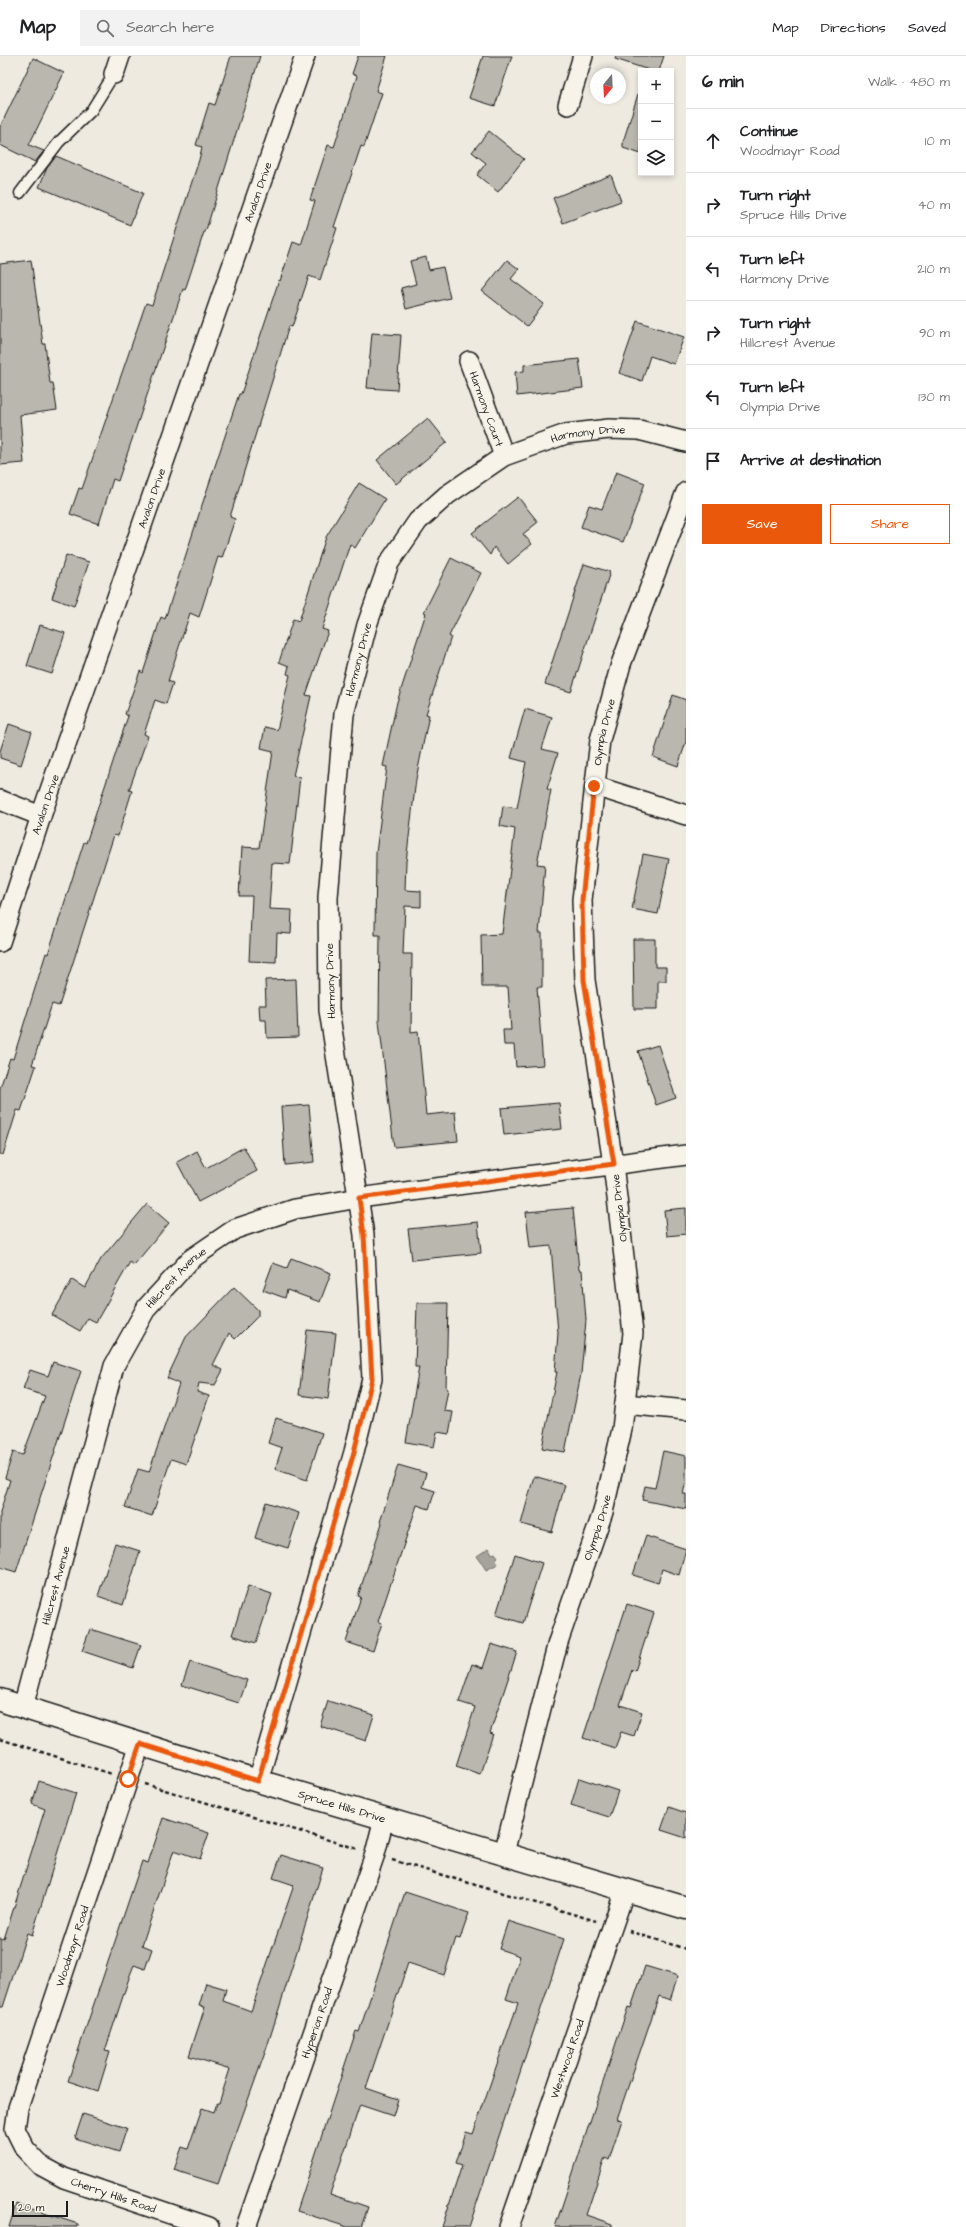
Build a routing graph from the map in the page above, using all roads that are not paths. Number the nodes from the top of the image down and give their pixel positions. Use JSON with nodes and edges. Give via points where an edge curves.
{"nodes":[{"id":1,"x":120,"y":56,"type":"edge"},
{"id":2,"x":305,"y":56,"type":"edge"},
{"id":3,"x":583,"y":56,"type":"edge"},
{"id":4,"x":114,"y":74,"type":"joint"},
{"id":5,"x":568,"y":105,"type":"dead end"},
{"id":6,"x":20,"y":193,"type":"dead end"},
{"id":7,"x":469,"y":361,"type":"dead end"},
{"id":8,"x":686,"y":442,"type":"edge"},
{"id":9,"x":504,"y":456,"type":"junction"},
{"id":10,"x":686,"y":492,"type":"edge"},
{"id":11,"x":594,"y":786,"type":"junction"},
{"id":12,"x":0,"y":800,"type":"edge"},
{"id":13,"x":686,"y":815,"type":"edge"},
{"id":14,"x":41,"y":816,"type":"junction"},
{"id":15,"x":0,"y":942,"type":"edge"},
{"id":16,"x":686,"y":1155,"type":"edge"},
{"id":17,"x":614,"y":1164,"type":"junction"},
{"id":18,"x":359,"y":1198,"type":"junction"},
{"id":19,"x":625,"y":1404,"type":"junction"},
{"id":20,"x":686,"y":1410,"type":"edge"},
{"id":21,"x":0,"y":1700,"type":"edge"},
{"id":22,"x":23,"y":1707,"type":"junction"},
{"id":23,"x":140,"y":1744,"type":"junction"},
{"id":24,"x":258,"y":1781,"type":"junction"},
{"id":25,"x":384,"y":1818,"type":"junction"},
{"id":26,"x":504,"y":1853,"type":"junction"},
{"id":27,"x":625,"y":1890,"type":"junction"},
{"id":28,"x":686,"y":1908,"type":"edge"},
{"id":29,"x":25,"y":2149,"type":"joint"},
{"id":30,"x":209,"y":2227,"type":"edge"},
{"id":31,"x":246,"y":2227,"type":"edge"},
{"id":32,"x":509,"y":2227,"type":"edge"}],
"edges":[{"from":1,"to":4,"type":"street"},
{"from":2,"to":14,"type":"street","name":"Avalon Drive"},
{"from":3,"to":5,"type":"street"},
{"from":4,"to":6,"type":"lane","via":[[91,111],[59,142]]},
{"from":7,"to":9,"type":"street","name":"Harmony Court"},
{"from":8,"to":9,"type":"street","name":"Harmony Drive","via":[[639,430],[609,429],[566,434]]},
{"from":9,"to":18,"type":"street","name":"Harmony Drive","via":[[447,495],[418,521],[389,563],[367,625],[344,714],[328,897],[329,1010]]},
{"from":10,"to":11,"type":"street","name":"Olympia Drive","via":[[621,664],[600,740]]},
{"from":11,"to":13,"type":"street"},
{"from":11,"to":17,"type":"street","name":"Olympia Drive","via":[[582,900],[584,980]]},
{"from":12,"to":14,"type":"street"},
{"from":14,"to":15,"type":"street","name":"Avalon Drive"},
{"from":16,"to":17,"type":"street","name":"Hillcrest Avenue"},
{"from":17,"to":18,"type":"street","name":"Hillcrest Avenue"},
{"from":17,"to":19,"type":"street","name":"Olympia Drive","via":[[633,1333]]},
{"from":18,"to":22,"type":"street","name":"Hillcrest Avenue","via":[[295,1209],[235,1229],[191,1259],[147,1307],[114,1366]]},
{"from":18,"to":24,"type":"street","name":"Harmony Drive","via":[[364,1235],[372,1379],[354,1452]]},
{"from":19,"to":20,"type":"street"},
{"from":19,"to":26,"type":"street","name":"Olympia Drive","via":[[622,1429],[603,1512],[558,1642]]},
{"from":21,"to":22,"type":"main road","name":"Spruce Hills Drive"},
{"from":22,"to":23,"type":"main road","name":"Spruce Hills Drive"},
{"from":23,"to":24,"type":"main road","name":"Spruce Hills Drive"},
{"from":23,"to":29,"type":"street","name":"Woodmayr Road","via":[[18,2108],[15,2129]]},
{"from":24,"to":25,"type":"main road","name":"Spruce Hills Drive"},
{"from":25,"to":26,"type":"main road","name":"Spruce Hills Drive"},
{"from":25,"to":31,"type":"street","name":"Hyperion Road","via":[[375,1854]]},
{"from":26,"to":27,"type":"main road","name":"Spruce Hills Drive"},
{"from":27,"to":28,"type":"main road","name":"Spruce Hills Drive"},
{"from":27,"to":32,"type":"street","name":"Westwood Road"},
{"from":29,"to":30,"type":"street","name":"Cherry Hills Road","via":[[40,2165],[64,2178]]}]}
